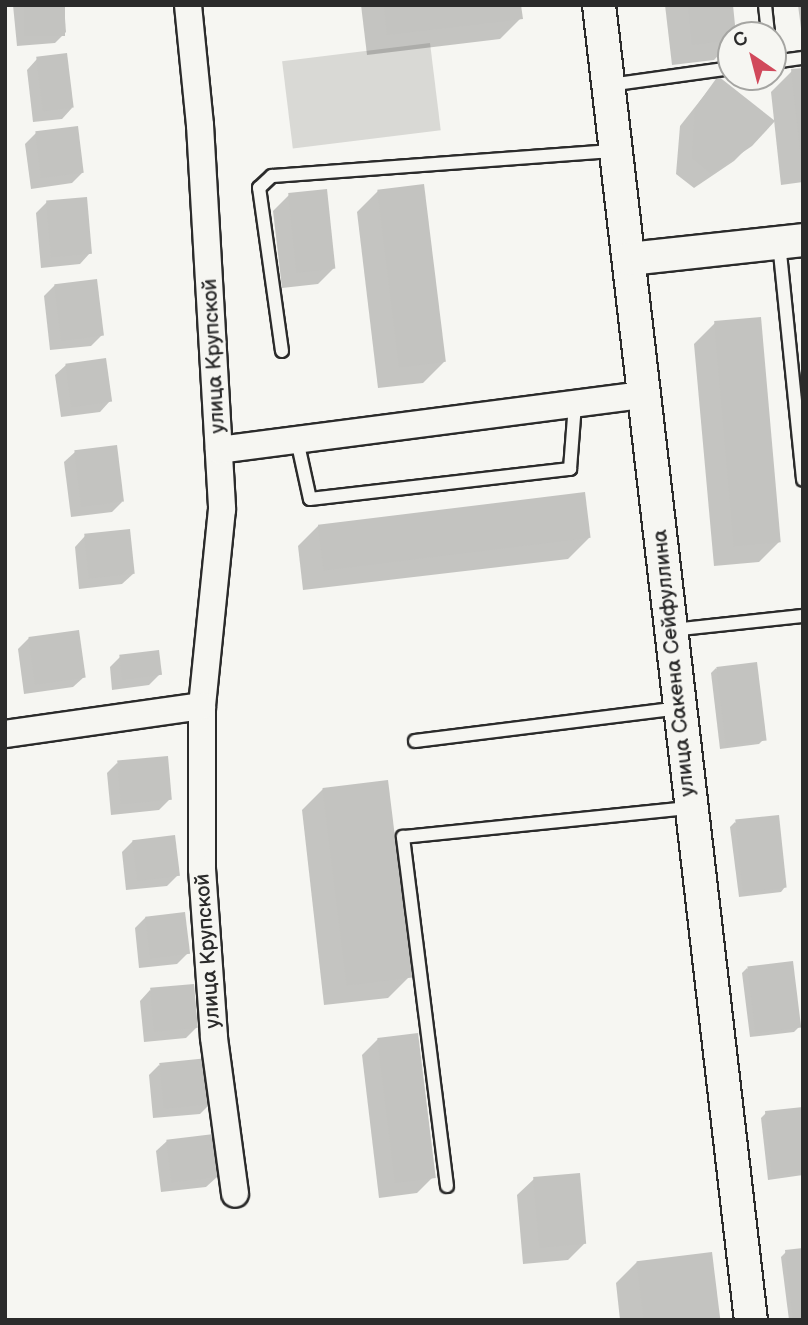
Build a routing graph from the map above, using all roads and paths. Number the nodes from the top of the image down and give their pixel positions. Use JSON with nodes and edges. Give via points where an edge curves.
{"nodes":[{"id":1,"x":188,"y":5,"type":"edge"},
{"id":2,"x":599,"y":5,"type":"edge"},
{"id":3,"x":717,"y":70,"type":"edge"},
{"id":4,"x":608,"y":85,"type":"junction"},
{"id":5,"x":616,"y":151,"type":"junction"},
{"id":6,"x":791,"y":241,"type":"edge"},
{"id":7,"x":629,"y":259,"type":"junction"},
{"id":8,"x":282,"y":351,"type":"dead end"},
{"id":9,"x":645,"y":395,"type":"junction"},
{"id":10,"x":575,"y":404,"type":"junction"},
{"id":11,"x":297,"y":440,"type":"junction"},
{"id":12,"x":219,"y":450,"type":"junction"},
{"id":13,"x":803,"y":480,"type":"edge"},
{"id":14,"x":803,"y":616,"type":"edge"},
{"id":15,"x":672,"y":630,"type":"junction"},
{"id":16,"x":202,"y":706,"type":"junction"},
{"id":17,"x":681,"y":708,"type":"junction"},
{"id":18,"x":5,"y":734,"type":"edge"},
{"id":19,"x":415,"y":741,"type":"dead end"},
{"id":20,"x":690,"y":808,"type":"junction"},
{"id":21,"x":447,"y":1186,"type":"dead end"},
{"id":22,"x":235,"y":1194,"type":"dead end"},
{"id":23,"x":751,"y":1320,"type":"edge"}],
"edges":[{"from":1,"to":12,"type":"street","name":"улица Крупской","via":[[200,124]]},
{"from":2,"to":4,"type":"street","name":"улица Сакена Сейфуллина"},
{"from":3,"to":4,"type":"lane"},
{"from":4,"to":5,"type":"street","name":"улица Сакена Сейфуллина"},
{"from":5,"to":7,"type":"street","name":"улица Сакена Сейфуллина"},
{"from":5,"to":8,"type":"lane","via":[[272,176],[259,188]]},
{"from":6,"to":7,"type":"street"},
{"from":6,"to":13,"type":"lane"},
{"from":7,"to":9,"type":"street","name":"улица Сакена Сейфуллина"},
{"from":9,"to":10,"type":"street"},
{"from":9,"to":15,"type":"street","name":"улица Сакена Сейфуллина"},
{"from":10,"to":11,"type":"street"},
{"from":10,"to":11,"type":"lane","via":[[570,469],[310,499]]},
{"from":11,"to":12,"type":"street"},
{"from":12,"to":16,"type":"street","name":"улица Крупской","via":[[222,509]]},
{"from":14,"to":15,"type":"lane"},
{"from":15,"to":17,"type":"street","name":"улица Сакена Сейфуллина"},
{"from":16,"to":18,"type":"street"},
{"from":16,"to":22,"type":"street","name":"улица Крупской","via":[[202,869],[214,1038]]},
{"from":17,"to":19,"type":"lane"},
{"from":17,"to":20,"type":"street","name":"улица Сакена Сейфуллина"},
{"from":20,"to":21,"type":"lane","via":[[403,837]]},
{"from":20,"to":23,"type":"street","name":"улица Сакена Сейфуллина"}]}
